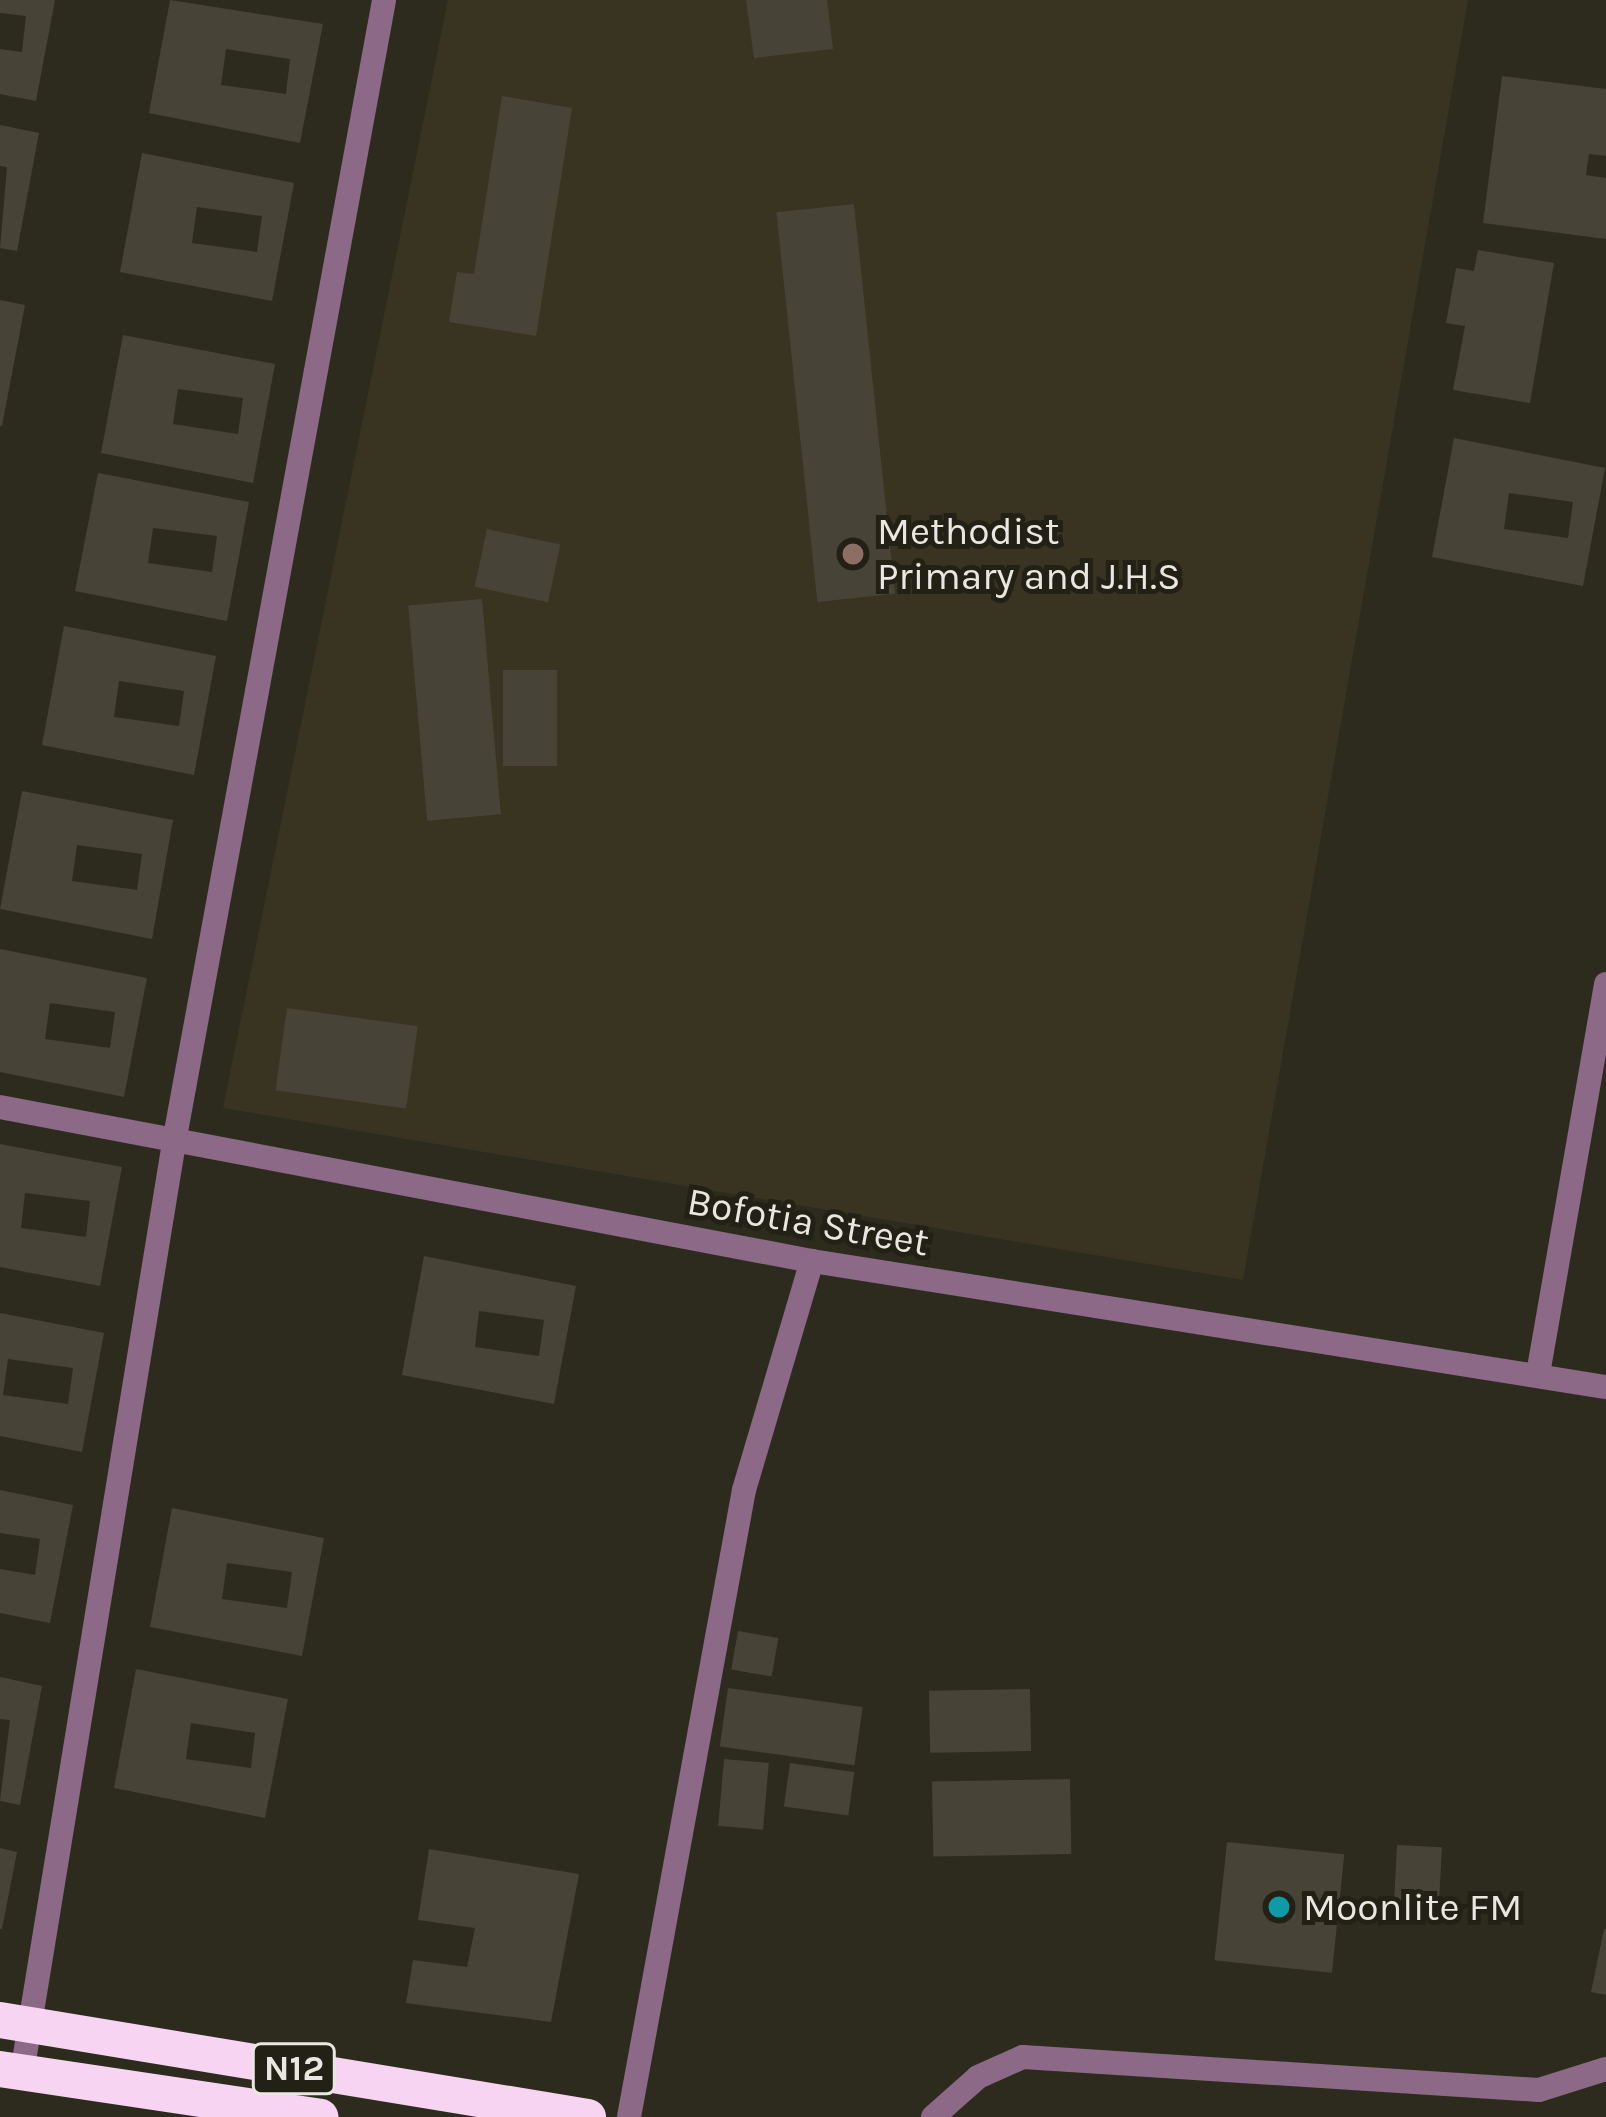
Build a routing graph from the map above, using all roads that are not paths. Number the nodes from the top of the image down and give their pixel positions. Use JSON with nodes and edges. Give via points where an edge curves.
{"nodes":[{"id":1,"x":384,"y":0,"type":"edge"},
{"id":2,"x":1606,"y":984,"type":"edge"},
{"id":3,"x":0,"y":1107,"type":"edge"},
{"id":4,"x":176,"y":1137,"type":"junction"},
{"id":5,"x":812,"y":1261,"type":"junction"},
{"id":6,"x":1538,"y":1374,"type":"junction"},
{"id":7,"x":1606,"y":1387,"type":"edge"},
{"id":8,"x":14,"y":2023,"type":"edge"},
{"id":9,"x":1606,"y":2069,"type":"edge"},
{"id":10,"x":11,"y":2071,"type":"edge"},
{"id":11,"x":320,"y":2117,"type":"edge"},
{"id":12,"x":588,"y":2117,"type":"edge"},
{"id":13,"x":629,"y":2117,"type":"edge"},
{"id":14,"x":933,"y":2117,"type":"edge"}],
"edges":[{"from":1,"to":4,"type":"street"},
{"from":2,"to":6,"type":"street"},
{"from":3,"to":4,"type":"street","name":"Bofotia Street"},
{"from":4,"to":5,"type":"street","name":"Bofotia Street"},
{"from":4,"to":8,"type":"street"},
{"from":5,"to":6,"type":"street","name":"Bofotia Street"},
{"from":5,"to":13,"type":"street","via":[[744,1490]]},
{"from":6,"to":7,"type":"street","name":"Bofotia Street"},
{"from":8,"to":10,"type":"street"},
{"from":8,"to":12,"type":"highway","number":"N12"},
{"from":9,"to":14,"type":"street","via":[[1539,2090],[1023,2057],[978,2077]]},
{"from":10,"to":11,"type":"highway","number":"N12"}]}
